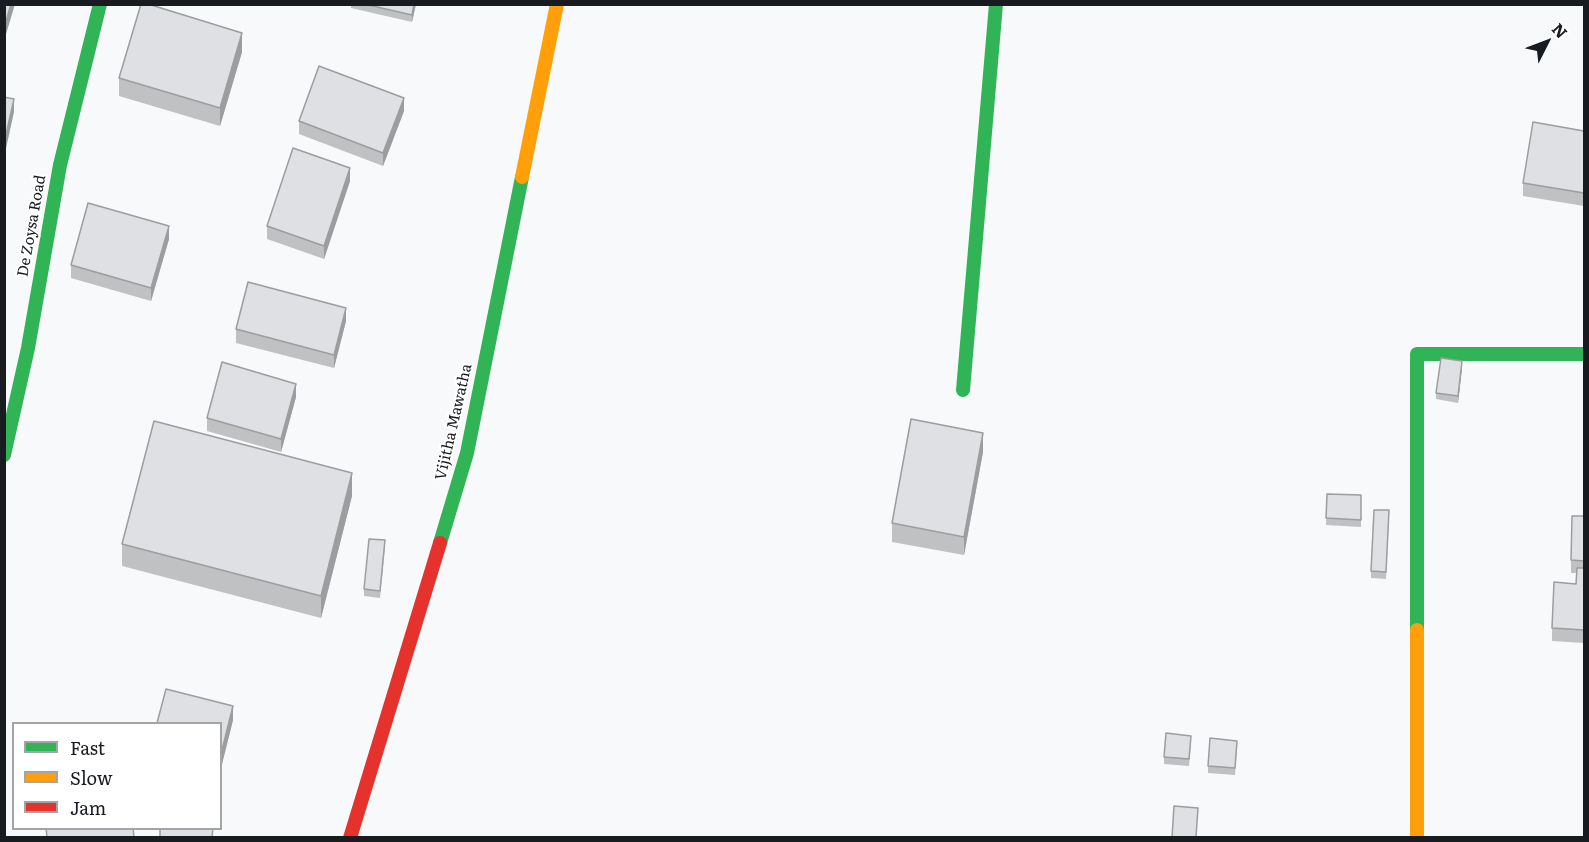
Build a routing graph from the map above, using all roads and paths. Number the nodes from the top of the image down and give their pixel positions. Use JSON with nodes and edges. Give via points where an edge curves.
{"nodes":[{"id":1,"x":100,"y":4,"type":"edge"},
{"id":2,"x":557,"y":4,"type":"edge"},
{"id":3,"x":996,"y":4,"type":"edge"},
{"id":4,"x":1584,"y":354,"type":"edge"},
{"id":5,"x":963,"y":390,"type":"dead end"},
{"id":6,"x":4,"y":455,"type":"edge"},
{"id":7,"x":350,"y":837,"type":"edge"},
{"id":8,"x":1417,"y":837,"type":"edge"}],
"edges":[{"from":1,"to":6,"type":"street","name":"De Zoysa Road","via":[[60,165],[28,348]]},
{"from":2,"to":7,"type":"street","name":"Vijitha Mawatha","via":[[467,453]]},
{"from":3,"to":5,"type":"street"},
{"from":4,"to":8,"type":"street","via":[[1417,354]]}]}
